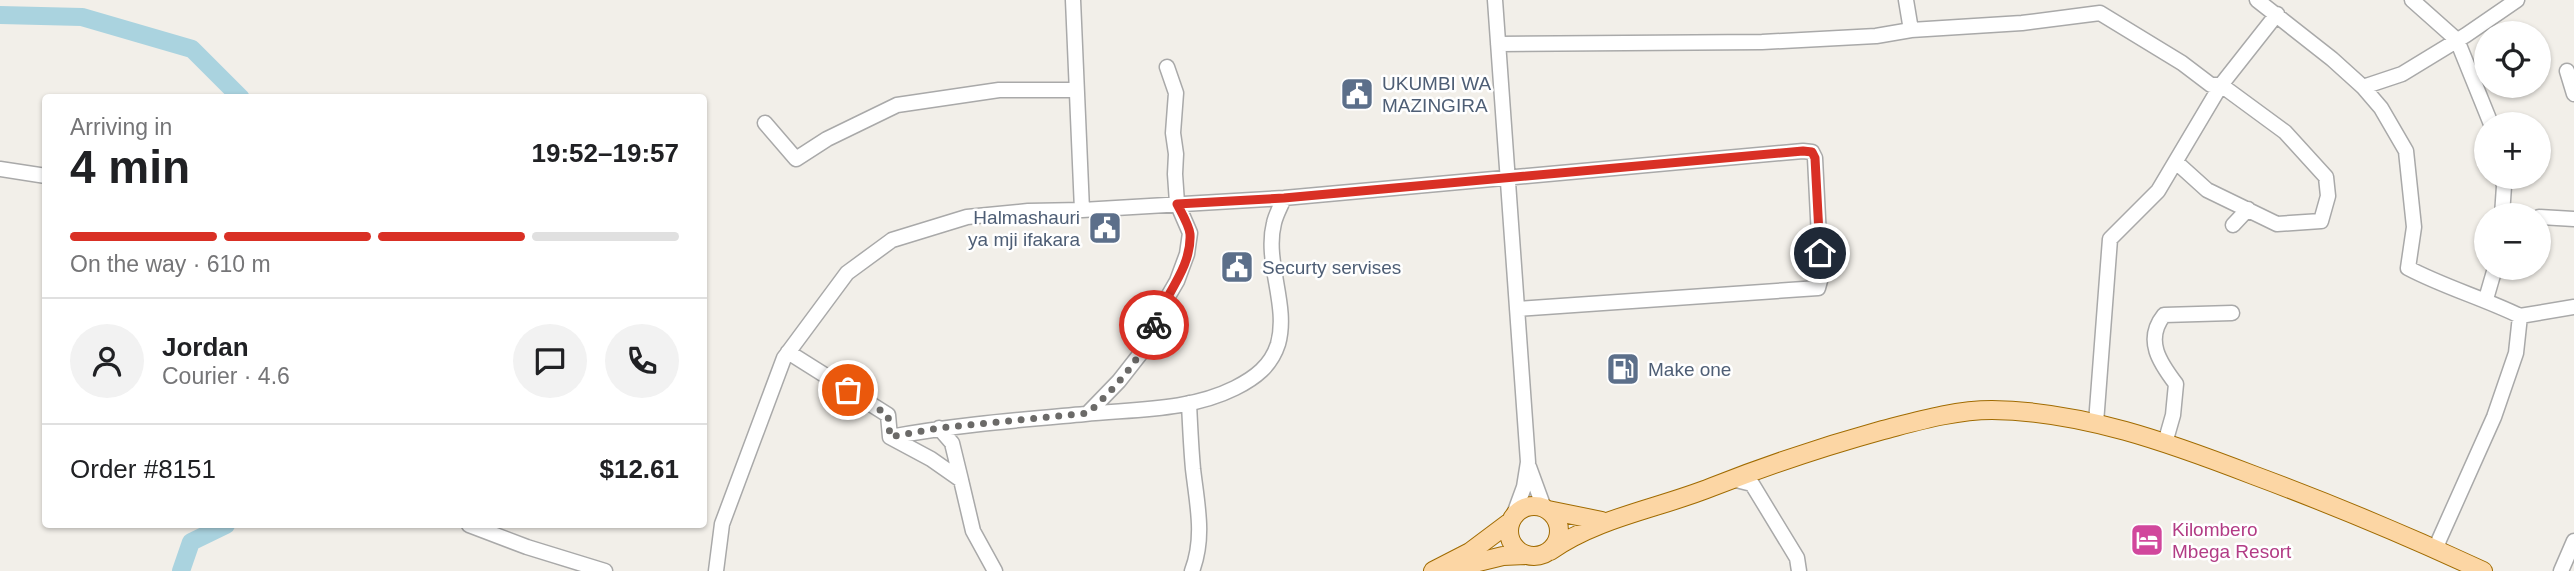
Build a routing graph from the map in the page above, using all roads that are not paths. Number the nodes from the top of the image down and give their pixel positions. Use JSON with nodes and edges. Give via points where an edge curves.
{"nodes":[{"id":1,"x":1073,"y":0,"type":"edge"},
{"id":2,"x":1495,"y":0,"type":"edge"},
{"id":3,"x":1906,"y":0,"type":"edge"},
{"id":4,"x":2257,"y":0,"type":"edge"},
{"id":5,"x":2412,"y":0,"type":"edge"},
{"id":6,"x":2517,"y":0,"type":"edge"},
{"id":7,"x":2277,"y":14,"type":"junction"},
{"id":8,"x":1911,"y":30,"type":"junction"},
{"id":9,"x":2457,"y":40,"type":"junction"},
{"id":10,"x":1498,"y":44,"type":"junction"},
{"id":11,"x":1167,"y":67,"type":"dead end"},
{"id":12,"x":2567,"y":71,"type":"dead end"},
{"id":13,"x":2221,"y":85,"type":"junction"},
{"id":14,"x":2363,"y":87,"type":"junction"},
{"id":15,"x":1076,"y":90,"type":"junction"},
{"id":16,"x":2574,"y":94,"type":"edge"},
{"id":17,"x":2486,"y":112,"type":"edge"},
{"id":18,"x":765,"y":123,"type":"dead end"},
{"id":19,"x":2176,"y":162,"type":"junction"},
{"id":20,"x":0,"y":169,"type":"edge"},
{"id":21,"x":42,"y":175,"type":"edge"},
{"id":22,"x":1506,"y":177,"type":"junction"},
{"id":23,"x":1284,"y":198,"type":"junction"},
{"id":24,"x":1177,"y":204,"type":"junction"},
{"id":25,"x":2248,"y":209,"type":"junction"},
{"id":26,"x":1082,"y":210,"type":"junction"},
{"id":27,"x":2551,"y":218,"type":"edge"},
{"id":28,"x":2574,"y":219,"type":"edge"},
{"id":29,"x":2233,"y":225,"type":"dead end"},
{"id":30,"x":2492,"y":280,"type":"edge"},
{"id":31,"x":2486,"y":299,"type":"junction"},
{"id":32,"x":2574,"y":307,"type":"edge"},
{"id":33,"x":1517,"y":309,"type":"junction"},
{"id":34,"x":2232,"y":313,"type":"dead end"},
{"id":35,"x":2520,"y":316,"type":"junction"},
{"id":36,"x":788,"y":352,"type":"junction"},
{"id":37,"x":1189,"y":403,"type":"junction"},
{"id":38,"x":1088,"y":413,"type":"junction"},
{"id":39,"x":2096,"y":423,"type":"junction"},
{"id":40,"x":939,"y":428,"type":"junction"},
{"id":41,"x":890,"y":437,"type":"junction"},
{"id":42,"x":2165,"y":443,"type":"junction"},
{"id":43,"x":1528,"y":462,"type":"junction"},
{"id":44,"x":1732,"y":479,"type":"junction"},
{"id":45,"x":961,"y":480,"type":"junction"},
{"id":46,"x":1546,"y":509,"type":"junction"},
{"id":47,"x":1511,"y":520,"type":"junction"},
{"id":48,"x":1604,"y":522,"type":"junction"},
{"id":49,"x":477,"y":528,"type":"edge"},
{"id":50,"x":2573,"y":540,"type":"edge"},
{"id":51,"x":2437,"y":550,"type":"junction"},
{"id":52,"x":1550,"y":551,"type":"junction"},
{"id":53,"x":1526,"y":555,"type":"junction"},
{"id":54,"x":605,"y":571,"type":"edge"},
{"id":55,"x":716,"y":571,"type":"edge"},
{"id":56,"x":995,"y":571,"type":"edge"},
{"id":57,"x":1192,"y":571,"type":"edge"},
{"id":58,"x":1433,"y":571,"type":"edge"},
{"id":59,"x":1444,"y":571,"type":"edge"},
{"id":60,"x":1799,"y":571,"type":"edge"},
{"id":61,"x":2483,"y":571,"type":"edge"},
{"id":62,"x":2561,"y":571,"type":"edge"}],
"edges":[{"from":1,"to":15,"type":"street"},
{"from":2,"to":10,"type":"street"},
{"from":3,"to":8,"type":"street"},
{"from":4,"to":7,"type":"street"},
{"from":5,"to":9,"type":"street"},
{"from":6,"to":9,"type":"street"},
{"from":7,"to":13,"type":"street"},
{"from":7,"to":14,"type":"street"},
{"from":8,"to":10,"type":"street","via":[[1762,42]]},
{"from":8,"to":13,"type":"street","via":[[2100,13],[2211,85]]},
{"from":9,"to":14,"type":"street","via":[[2402,74]]},
{"from":9,"to":17,"type":"street"},
{"from":10,"to":22,"type":"street"},
{"from":11,"to":24,"type":"street","via":[[1176,93]]},
{"from":12,"to":16,"type":"street"},
{"from":13,"to":19,"type":"street"},
{"from":13,"to":25,"type":"street","via":[[2285,132],[2326,177],[2328,196],[2321,221],[2277,224]]},
{"from":14,"to":31,"type":"street","via":[[2406,151],[2414,227],[2408,268]]},
{"from":15,"to":18,"type":"street","via":[[999,90],[897,105],[796,159]]},
{"from":15,"to":26,"type":"street"},
{"from":19,"to":25,"type":"street","via":[[2207,190]]},
{"from":19,"to":39,"type":"street","via":[[2158,191],[2110,239]]},
{"from":20,"to":21,"type":"street"},
{"from":22,"to":23,"type":"street"},
{"from":22,"to":33,"type":"street"},
{"from":22,"to":33,"type":"street","via":[[1803,151],[1812,152],[1815,158],[1818,288]]},
{"from":23,"to":24,"type":"street"},
{"from":23,"to":37,"type":"street","via":[[1274,222],[1272,246],[1278,345],[1267,367],[1253,378]]},
{"from":24,"to":26,"type":"street"},
{"from":24,"to":38,"type":"street","via":[[1190,233],[1177,281],[1147,344]]},
{"from":25,"to":29,"type":"street"},
{"from":26,"to":36,"type":"street","via":[[967,217],[892,240],[847,273]]},
{"from":27,"to":28,"type":"street"},
{"from":30,"to":31,"type":"street"},
{"from":31,"to":35,"type":"street"},
{"from":32,"to":35,"type":"street"},
{"from":33,"to":43,"type":"street"},
{"from":34,"to":42,"type":"street","via":[[2164,315],[2156,326],[2159,362],[2176,384]]},
{"from":35,"to":51,"type":"street","via":[[2515,353],[2494,417]]},
{"from":36,"to":41,"type":"street","via":[[888,415]]},
{"from":36,"to":55,"type":"street","via":[[722,524]]},
{"from":37,"to":38,"type":"street"},
{"from":37,"to":57,"type":"street","via":[[1200,512]]},
{"from":38,"to":40,"type":"street"},
{"from":39,"to":42,"type":"main road"},
{"from":39,"to":44,"type":"main road","via":[[1990,410],[1931,417]]},
{"from":40,"to":41,"type":"street"},
{"from":40,"to":45,"type":"street","via":[[951,443]]},
{"from":41,"to":45,"type":"street"},
{"from":42,"to":51,"type":"main road","via":[[2297,491]]},
{"from":43,"to":46,"type":"street"},
{"from":43,"to":47,"type":"street"},
{"from":44,"to":48,"type":"main road"},
{"from":44,"to":60,"type":"street","via":[[1752,484],[1797,558]]},
{"from":45,"to":56,"type":"street","via":[[973,531]]},
{"from":46,"to":47,"type":"main road","via":[[1523,508]]},
{"from":46,"to":48,"type":"main road"},
{"from":46,"to":52,"type":"main road","via":[[1559,527],[1559,537]]},
{"from":47,"to":53,"type":"main road","via":[[1508,534],[1512,545]]},
{"from":47,"to":58,"type":"main road","via":[[1470,552]]},
{"from":48,"to":52,"type":"main road"},
{"from":49,"to":54,"type":"street"},
{"from":50,"to":62,"type":"street"},
{"from":51,"to":61,"type":"main road"},
{"from":52,"to":53,"type":"main road"},
{"from":53,"to":59,"type":"main road"}]}
